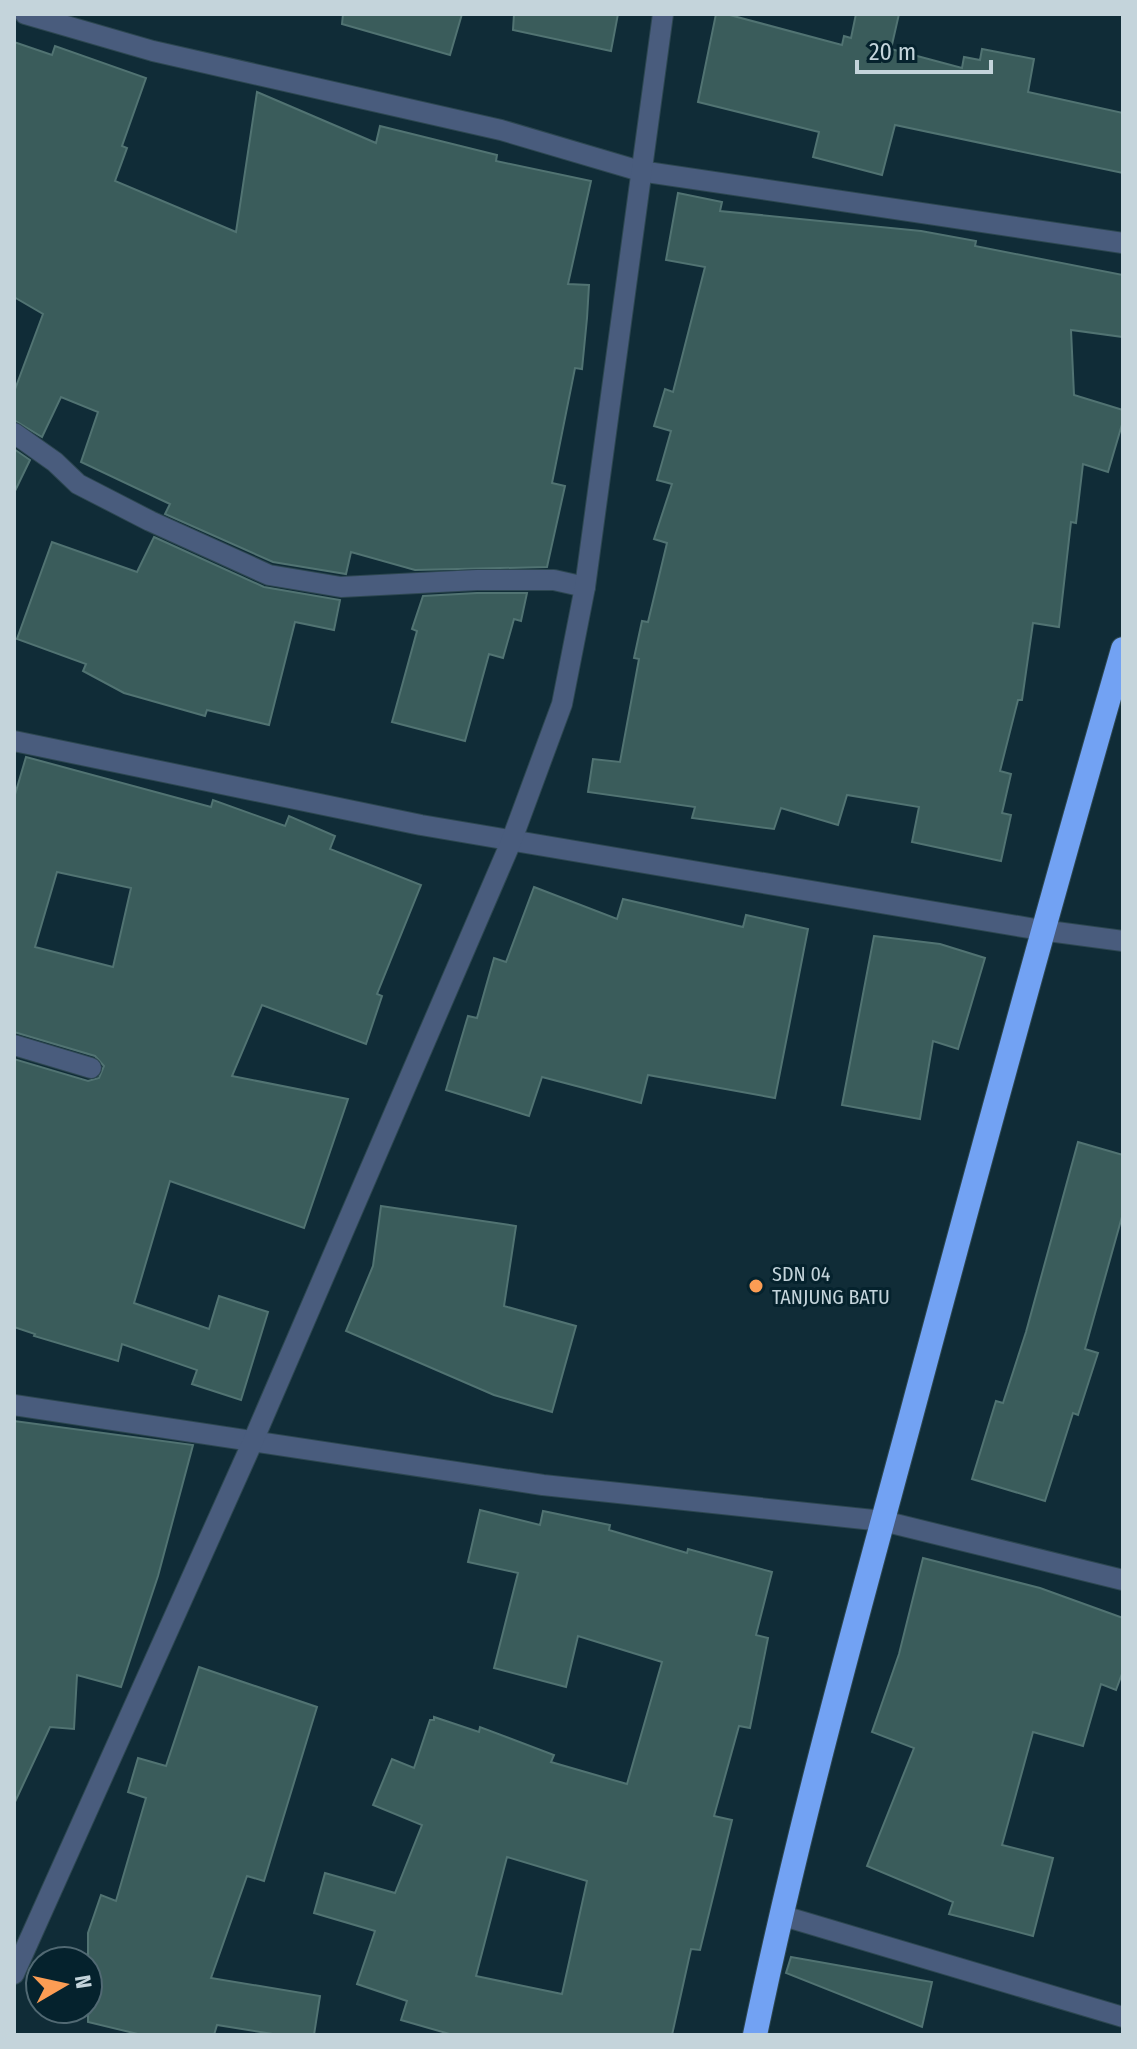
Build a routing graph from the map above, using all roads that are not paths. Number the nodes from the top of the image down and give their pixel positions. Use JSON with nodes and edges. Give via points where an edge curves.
{"nodes":[{"id":1,"x":25,"y":14,"type":"edge"},
{"id":2,"x":663,"y":14,"type":"edge"},
{"id":3,"x":640,"y":171,"type":"junction"},
{"id":4,"x":1123,"y":243,"type":"edge"},
{"id":5,"x":14,"y":433,"type":"edge"},
{"id":6,"x":585,"y":587,"type":"junction"},
{"id":7,"x":1123,"y":649,"type":"edge"},
{"id":8,"x":14,"y":741,"type":"edge"},
{"id":9,"x":511,"y":842,"type":"junction"},
{"id":10,"x":1041,"y":930,"type":"junction"},
{"id":11,"x":1123,"y":941,"type":"edge"},
{"id":12,"x":14,"y":1045,"type":"edge"},
{"id":13,"x":91,"y":1068,"type":"dead end"},
{"id":14,"x":14,"y":1405,"type":"edge"},
{"id":15,"x":253,"y":1441,"type":"junction"},
{"id":16,"x":883,"y":1521,"type":"junction"},
{"id":17,"x":1123,"y":1580,"type":"edge"},
{"id":18,"x":780,"y":1915,"type":"junction"},
{"id":19,"x":14,"y":1974,"type":"edge"},
{"id":20,"x":1123,"y":2017,"type":"edge"},
{"id":21,"x":755,"y":2035,"type":"edge"}],
"edges":[{"from":1,"to":3,"type":"street","via":[[153,51],[501,130]]},
{"from":2,"to":3,"type":"street"},
{"from":3,"to":4,"type":"street"},
{"from":3,"to":6,"type":"street"},
{"from":5,"to":6,"type":"street","via":[[78,484],[269,575],[341,587],[477,580],[554,580]]},
{"from":6,"to":9,"type":"street","via":[[562,704]]},
{"from":7,"to":10,"type":"highway"},
{"from":8,"to":9,"type":"street"},
{"from":9,"to":10,"type":"street"},
{"from":9,"to":15,"type":"street"},
{"from":10,"to":11,"type":"street"},
{"from":10,"to":16,"type":"highway"},
{"from":12,"to":13,"type":"street"},
{"from":14,"to":15,"type":"street"},
{"from":15,"to":16,"type":"street","via":[[543,1485]]},
{"from":15,"to":19,"type":"street"},
{"from":16,"to":17,"type":"street"},
{"from":16,"to":18,"type":"highway"},
{"from":18,"to":20,"type":"street"},
{"from":18,"to":21,"type":"highway"}]}
